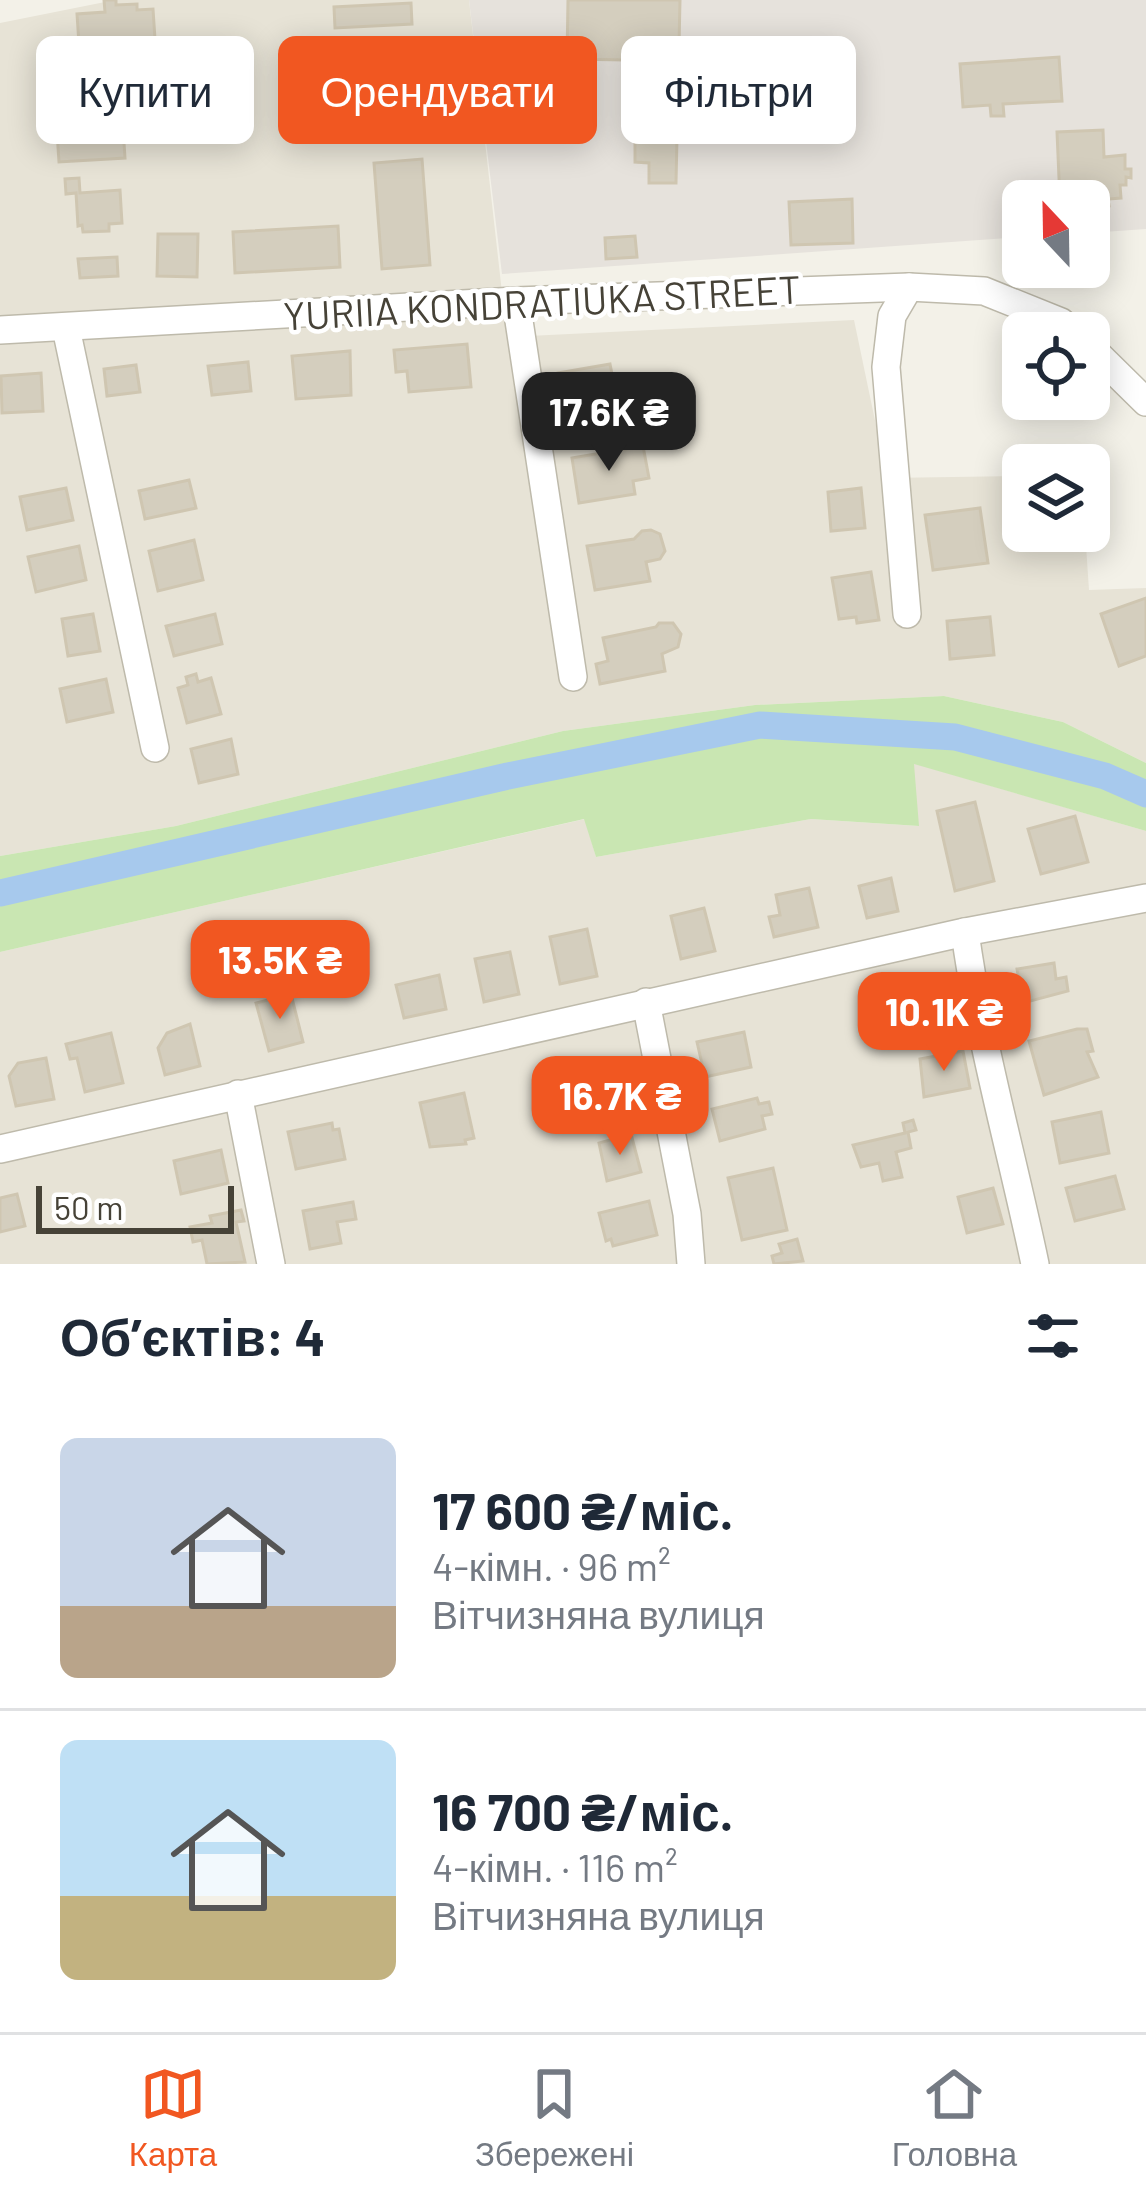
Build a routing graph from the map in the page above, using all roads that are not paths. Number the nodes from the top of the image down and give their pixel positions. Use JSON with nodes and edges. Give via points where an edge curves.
{"nodes":[{"id":1,"x":909,"y":287,"type":"junction"},
{"id":2,"x":515,"y":301,"type":"junction"},
{"id":3,"x":1036,"y":312,"type":"edge"},
{"id":4,"x":66,"y":328,"type":"junction"},
{"id":5,"x":0,"y":331,"type":"edge"},
{"id":6,"x":1110,"y":367,"type":"edge"},
{"id":7,"x":1146,"y":402,"type":"edge"},
{"id":8,"x":907,"y":614,"type":"dead end"},
{"id":9,"x":573,"y":676,"type":"dead end"},
{"id":10,"x":155,"y":748,"type":"dead end"},
{"id":11,"x":1146,"y":898,"type":"edge"},
{"id":12,"x":964,"y":932,"type":"junction"},
{"id":13,"x":646,"y":1002,"type":"junction"},
{"id":14,"x":238,"y":1094,"type":"junction"},
{"id":15,"x":0,"y":1149,"type":"edge"},
{"id":16,"x":271,"y":1264,"type":"edge"},
{"id":17,"x":691,"y":1264,"type":"edge"},
{"id":18,"x":1035,"y":1264,"type":"edge"}],
"edges":[{"from":1,"to":2,"type":"street","name":"YURIIA KONDRATIUKA STREET"},
{"from":1,"to":3,"type":"street","name":"YURIIA KONDRATIUKA STREET","via":[[984,291]]},
{"from":1,"to":8,"type":"street","via":[[892,316],[886,367]]},
{"from":2,"to":4,"type":"street","name":"YURIIA KONDRATIUKA STREET"},
{"from":2,"to":9,"type":"street"},
{"from":4,"to":5,"type":"street","name":"YURIIA KONDRATIUKA STREET"},
{"from":4,"to":10,"type":"street"},
{"from":6,"to":7,"type":"street"},
{"from":11,"to":12,"type":"street"},
{"from":12,"to":13,"type":"street"},
{"from":12,"to":18,"type":"street"},
{"from":13,"to":14,"type":"street"},
{"from":13,"to":17,"type":"street"},
{"from":14,"to":15,"type":"street"},
{"from":14,"to":16,"type":"street"}]}
